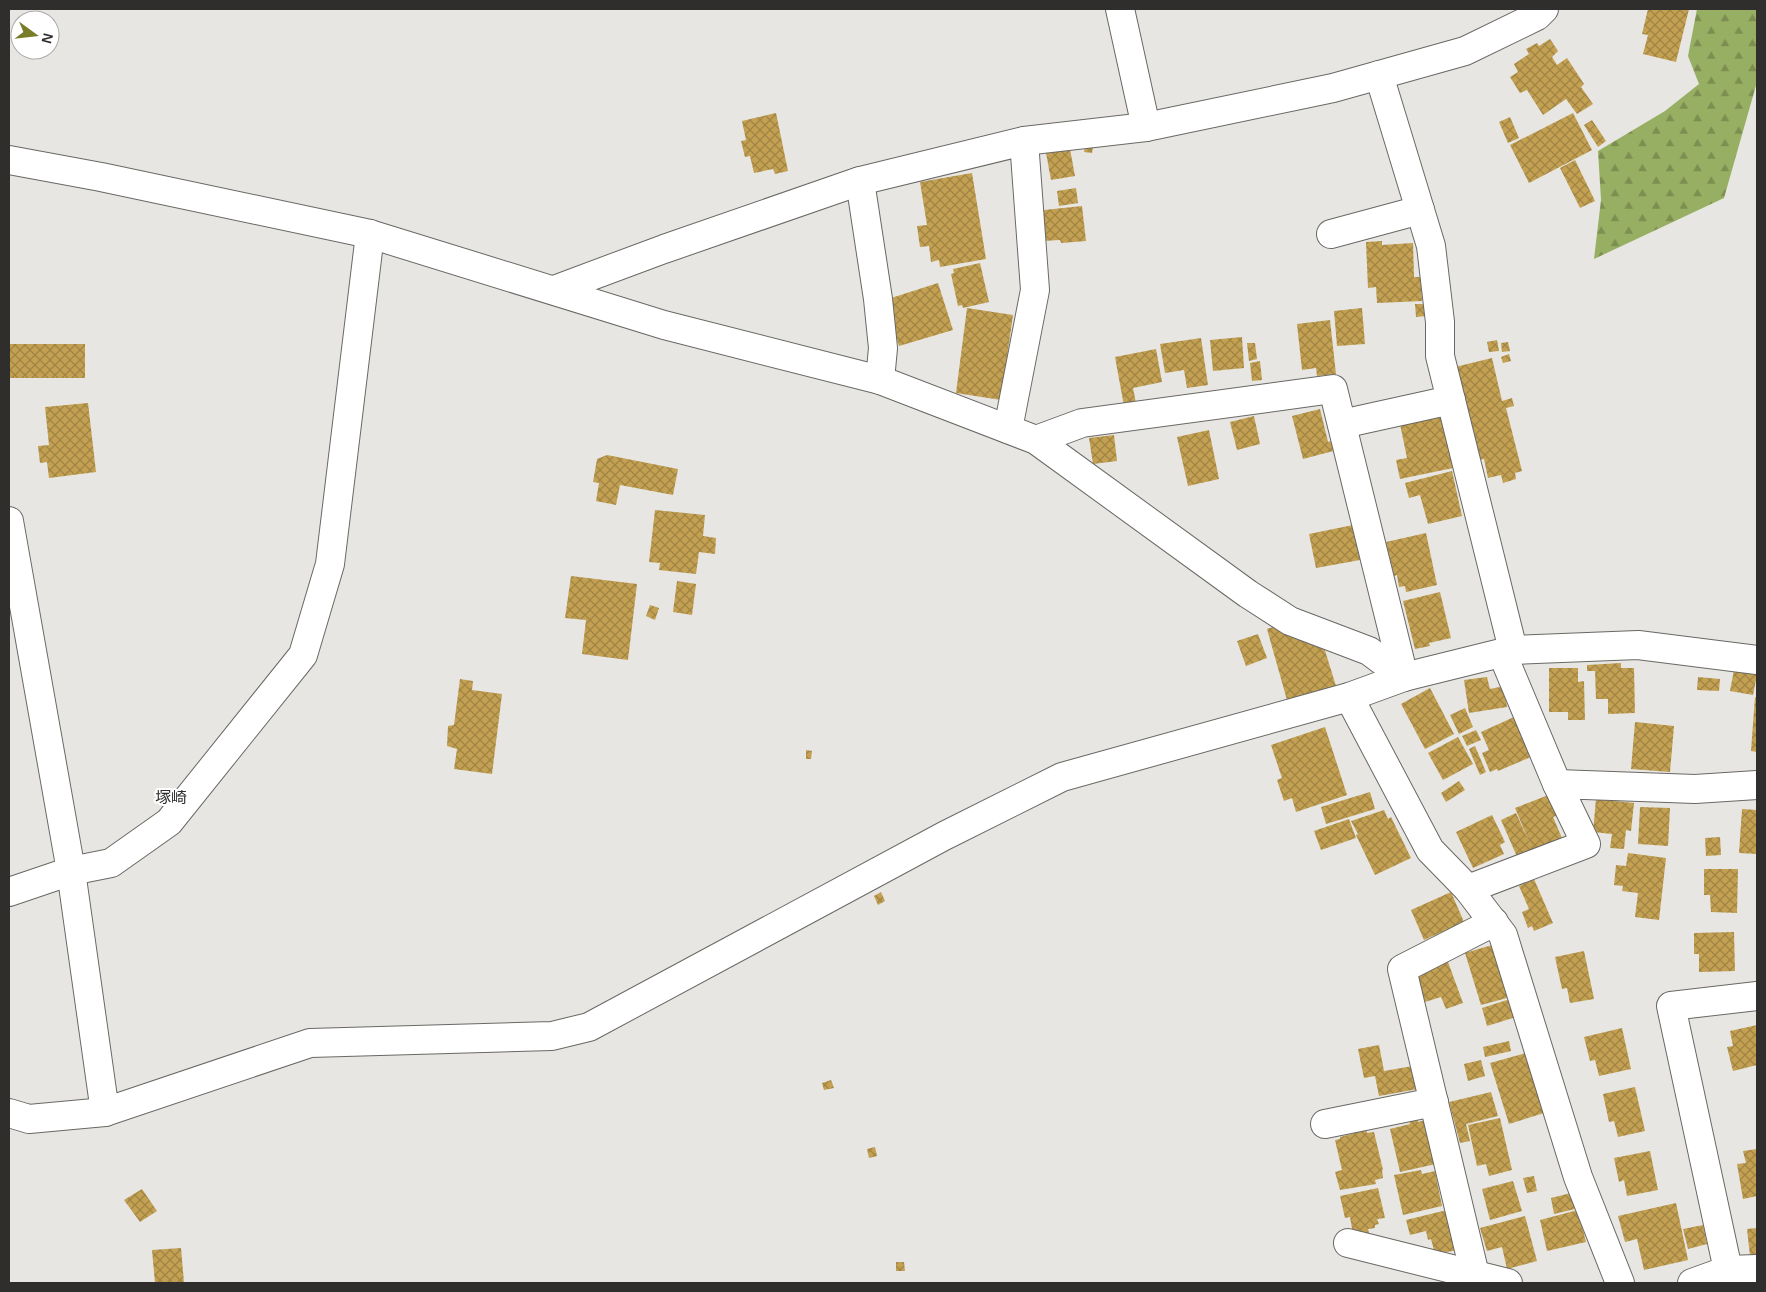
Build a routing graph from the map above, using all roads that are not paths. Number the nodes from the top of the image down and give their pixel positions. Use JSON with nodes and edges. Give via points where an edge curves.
{"nodes":[{"id":1,"x":1120,"y":9,"type":"edge"},
{"id":2,"x":1544,"y":9,"type":"edge"},
{"id":3,"x":1379,"y":75,"type":"junction"},
{"id":4,"x":1146,"y":127,"type":"junction"},
{"id":5,"x":1024,"y":141,"type":"junction"},
{"id":6,"x":9,"y":160,"type":"edge"},
{"id":7,"x":860,"y":181,"type":"junction"},
{"id":8,"x":1420,"y":210,"type":"junction"},
{"id":9,"x":370,"y":234,"type":"junction"},
{"id":10,"x":1331,"y":234,"type":"dead end"},
{"id":11,"x":554,"y":290,"type":"junction"},
{"id":12,"x":880,"y":380,"type":"junction"},
{"id":13,"x":1451,"y":400,"type":"junction"},
{"id":14,"x":1342,"y":424,"type":"junction"},
{"id":15,"x":1008,"y":430,"type":"junction"},
{"id":16,"x":1036,"y":440,"type":"junction"},
{"id":17,"x":9,"y":521,"type":"edge"},
{"id":18,"x":1507,"y":652,"type":"junction"},
{"id":19,"x":1757,"y":660,"type":"edge"},
{"id":20,"x":1404,"y":677,"type":"junction"},
{"id":21,"x":1350,"y":697,"type":"junction"},
{"id":22,"x":1557,"y":784,"type":"junction"},
{"id":23,"x":1757,"y":785,"type":"edge"},
{"id":24,"x":71,"y":871,"type":"junction"},
{"id":25,"x":1468,"y":889,"type":"junction"},
{"id":26,"x":9,"y":892,"type":"edge"},
{"id":27,"x":1494,"y":922,"type":"junction"},
{"id":28,"x":1757,"y":996,"type":"edge"},
{"id":29,"x":1434,"y":1102,"type":"junction"},
{"id":30,"x":105,"y":1112,"type":"junction"},
{"id":31,"x":9,"y":1113,"type":"edge"},
{"id":32,"x":1325,"y":1124,"type":"dead end"},
{"id":33,"x":1348,"y":1244,"type":"dead end"},
{"id":34,"x":1757,"y":1269,"type":"edge"},
{"id":35,"x":1728,"y":1270,"type":"junction"},
{"id":36,"x":1475,"y":1275,"type":"junction"},
{"id":37,"x":1508,"y":1283,"type":"edge"},
{"id":38,"x":1620,"y":1283,"type":"edge"},
{"id":39,"x":1692,"y":1283,"type":"edge"}],
"edges":[{"from":1,"to":4,"type":"street"},
{"from":2,"to":3,"type":"street","via":[[1537,16],[1465,51]]},
{"from":3,"to":4,"type":"street","via":[[1333,88]]},
{"from":3,"to":8,"type":"street"},
{"from":4,"to":5,"type":"street"},
{"from":5,"to":7,"type":"street"},
{"from":5,"to":15,"type":"street","via":[[1035,290]]},
{"from":6,"to":9,"type":"street"},
{"from":7,"to":11,"type":"street"},
{"from":7,"to":12,"type":"street","via":[[883,348]]},
{"from":8,"to":10,"type":"street"},
{"from":8,"to":13,"type":"street","via":[[1431,246],[1440,322],[1440,356]]},
{"from":9,"to":11,"type":"street"},
{"from":9,"to":24,"type":"street","via":[[330,564],[304,655],[169,822],[110,863]]},
{"from":11,"to":12,"type":"street","via":[[664,325]]},
{"from":12,"to":15,"type":"street"},
{"from":13,"to":14,"type":"street"},
{"from":13,"to":18,"type":"street"},
{"from":14,"to":16,"type":"street","via":[[1333,389],[1082,423]]},
{"from":14,"to":20,"type":"street"},
{"from":15,"to":16,"type":"street"},
{"from":16,"to":20,"type":"street","via":[[1248,594],[1290,621],[1369,651]]},
{"from":17,"to":24,"type":"street"},
{"from":18,"to":19,"type":"street","via":[[1638,645]]},
{"from":18,"to":20,"type":"street"},
{"from":18,"to":22,"type":"street"},
{"from":20,"to":21,"type":"street"},
{"from":21,"to":25,"type":"street","via":[[1430,850]]},
{"from":21,"to":30,"type":"street","via":[[1062,777],[944,836],[589,1027],[552,1036],[310,1043]]},
{"from":22,"to":23,"type":"street","via":[[1695,789]]},
{"from":22,"to":25,"type":"street","via":[[1586,844]]},
{"from":24,"to":26,"type":"street"},
{"from":24,"to":30,"type":"street"},
{"from":25,"to":27,"type":"street"},
{"from":27,"to":29,"type":"street","via":[[1402,969]]},
{"from":27,"to":38,"type":"street","via":[[1503,935],[1578,1177]]},
{"from":28,"to":35,"type":"street","via":[[1671,1006]]},
{"from":29,"to":32,"type":"street"},
{"from":29,"to":36,"type":"street"},
{"from":30,"to":31,"type":"street","via":[[29,1119]]},
{"from":33,"to":36,"type":"street"},
{"from":34,"to":35,"type":"street"},
{"from":35,"to":39,"type":"street"},
{"from":36,"to":37,"type":"street"}]}
